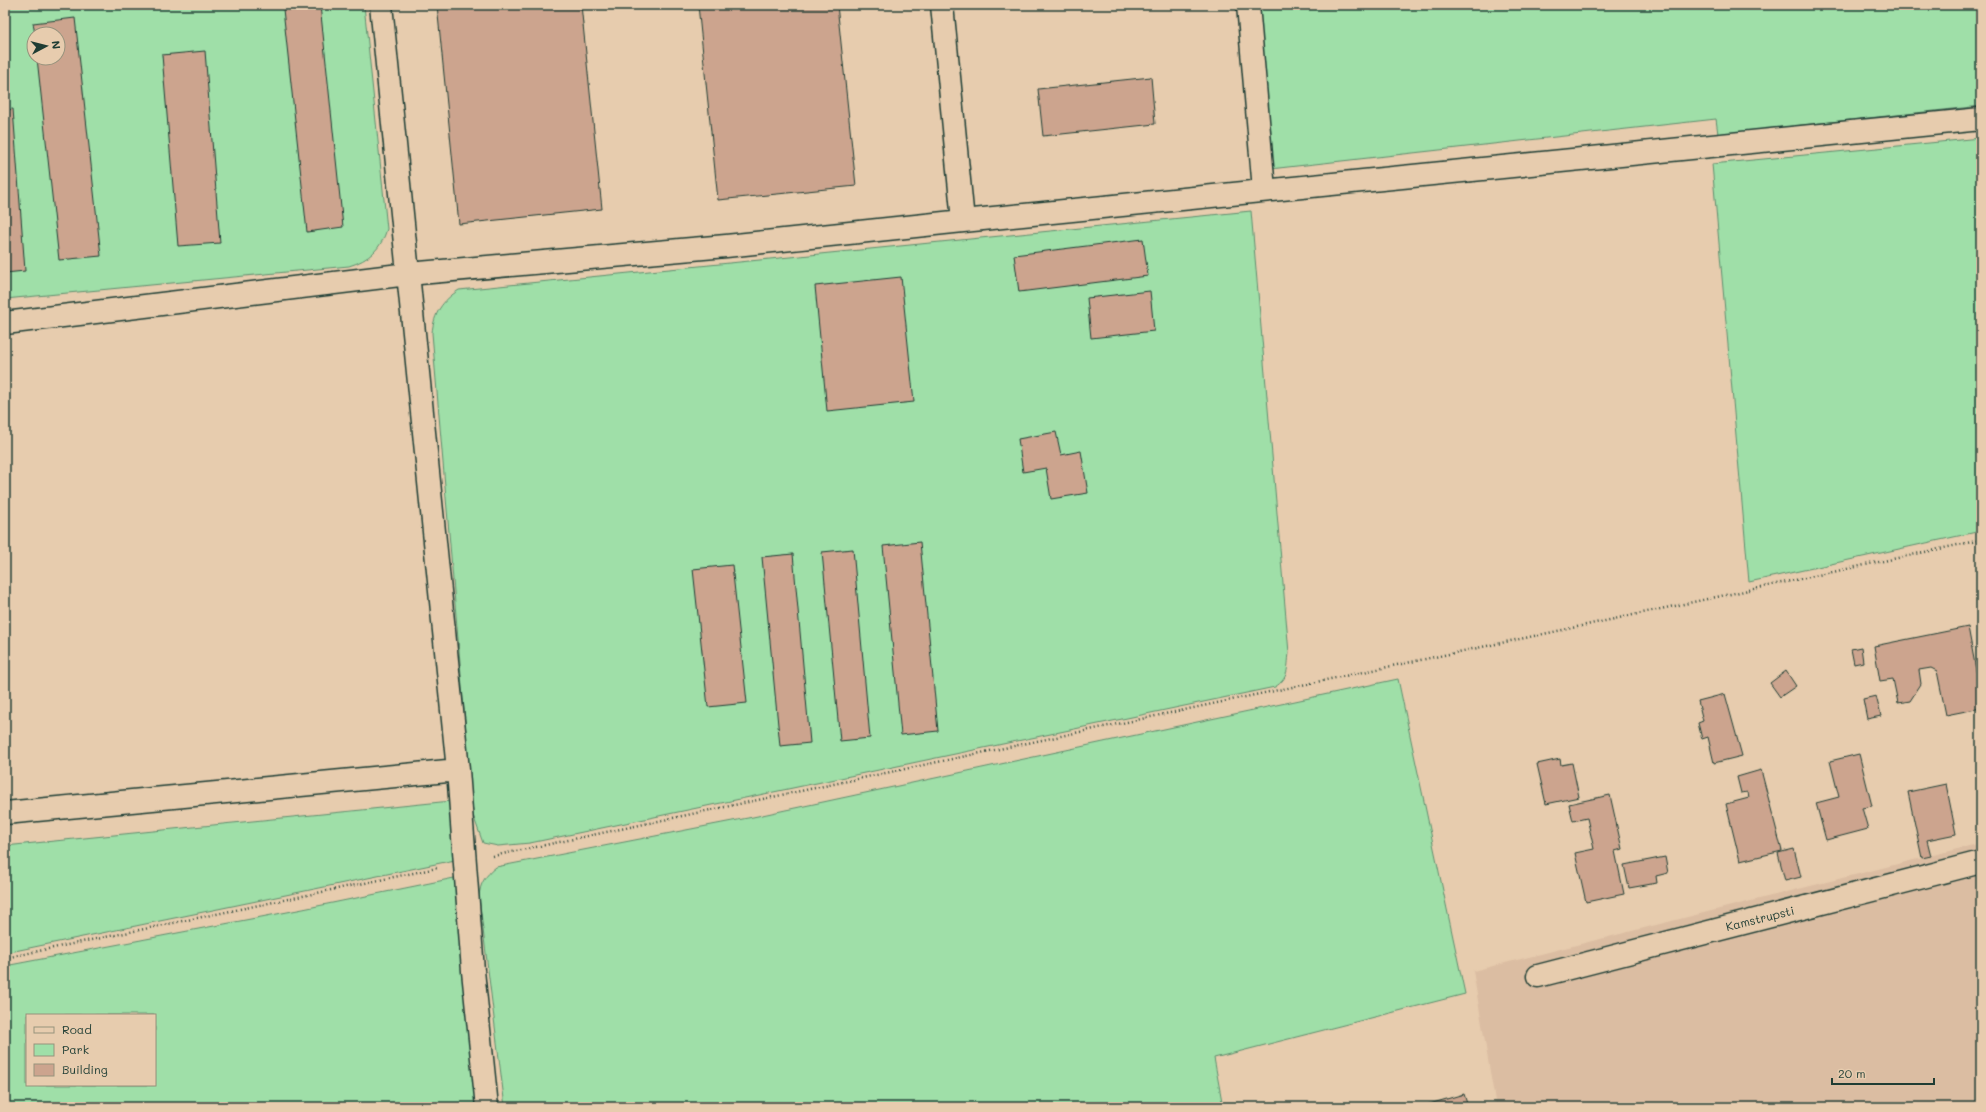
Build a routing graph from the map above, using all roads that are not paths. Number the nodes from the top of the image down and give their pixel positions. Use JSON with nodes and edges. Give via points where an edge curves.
{"nodes":[{"id":1,"x":381,"y":5,"type":"edge"},
{"id":2,"x":942,"y":5,"type":"edge"},
{"id":3,"x":1248,"y":5,"type":"edge"},
{"id":4,"x":1981,"y":119,"type":"edge"},
{"id":5,"x":1264,"y":190,"type":"junction"},
{"id":6,"x":963,"y":220,"type":"junction"},
{"id":7,"x":408,"y":274,"type":"junction"},
{"id":8,"x":5,"y":323,"type":"edge"},
{"id":9,"x":458,"y":770,"type":"junction"},
{"id":10,"x":5,"y":814,"type":"edge"},
{"id":11,"x":1981,"y":862,"type":"edge"},
{"id":12,"x":1538,"y":976,"type":"dead end"},
{"id":13,"x":487,"y":1107,"type":"edge"}],
"edges":[{"from":1,"to":7,"type":"street"},
{"from":2,"to":6,"type":"street"},
{"from":3,"to":5,"type":"street"},
{"from":4,"to":5,"type":"street"},
{"from":5,"to":6,"type":"street"},
{"from":6,"to":7,"type":"street","via":[[726,246]]},
{"from":7,"to":8,"type":"street"},
{"from":7,"to":9,"type":"street"},
{"from":9,"to":10,"type":"street"},
{"from":9,"to":13,"type":"street","via":[[472,971]]},
{"from":11,"to":12,"type":"street","name":"Kamstrupsti"}]}
